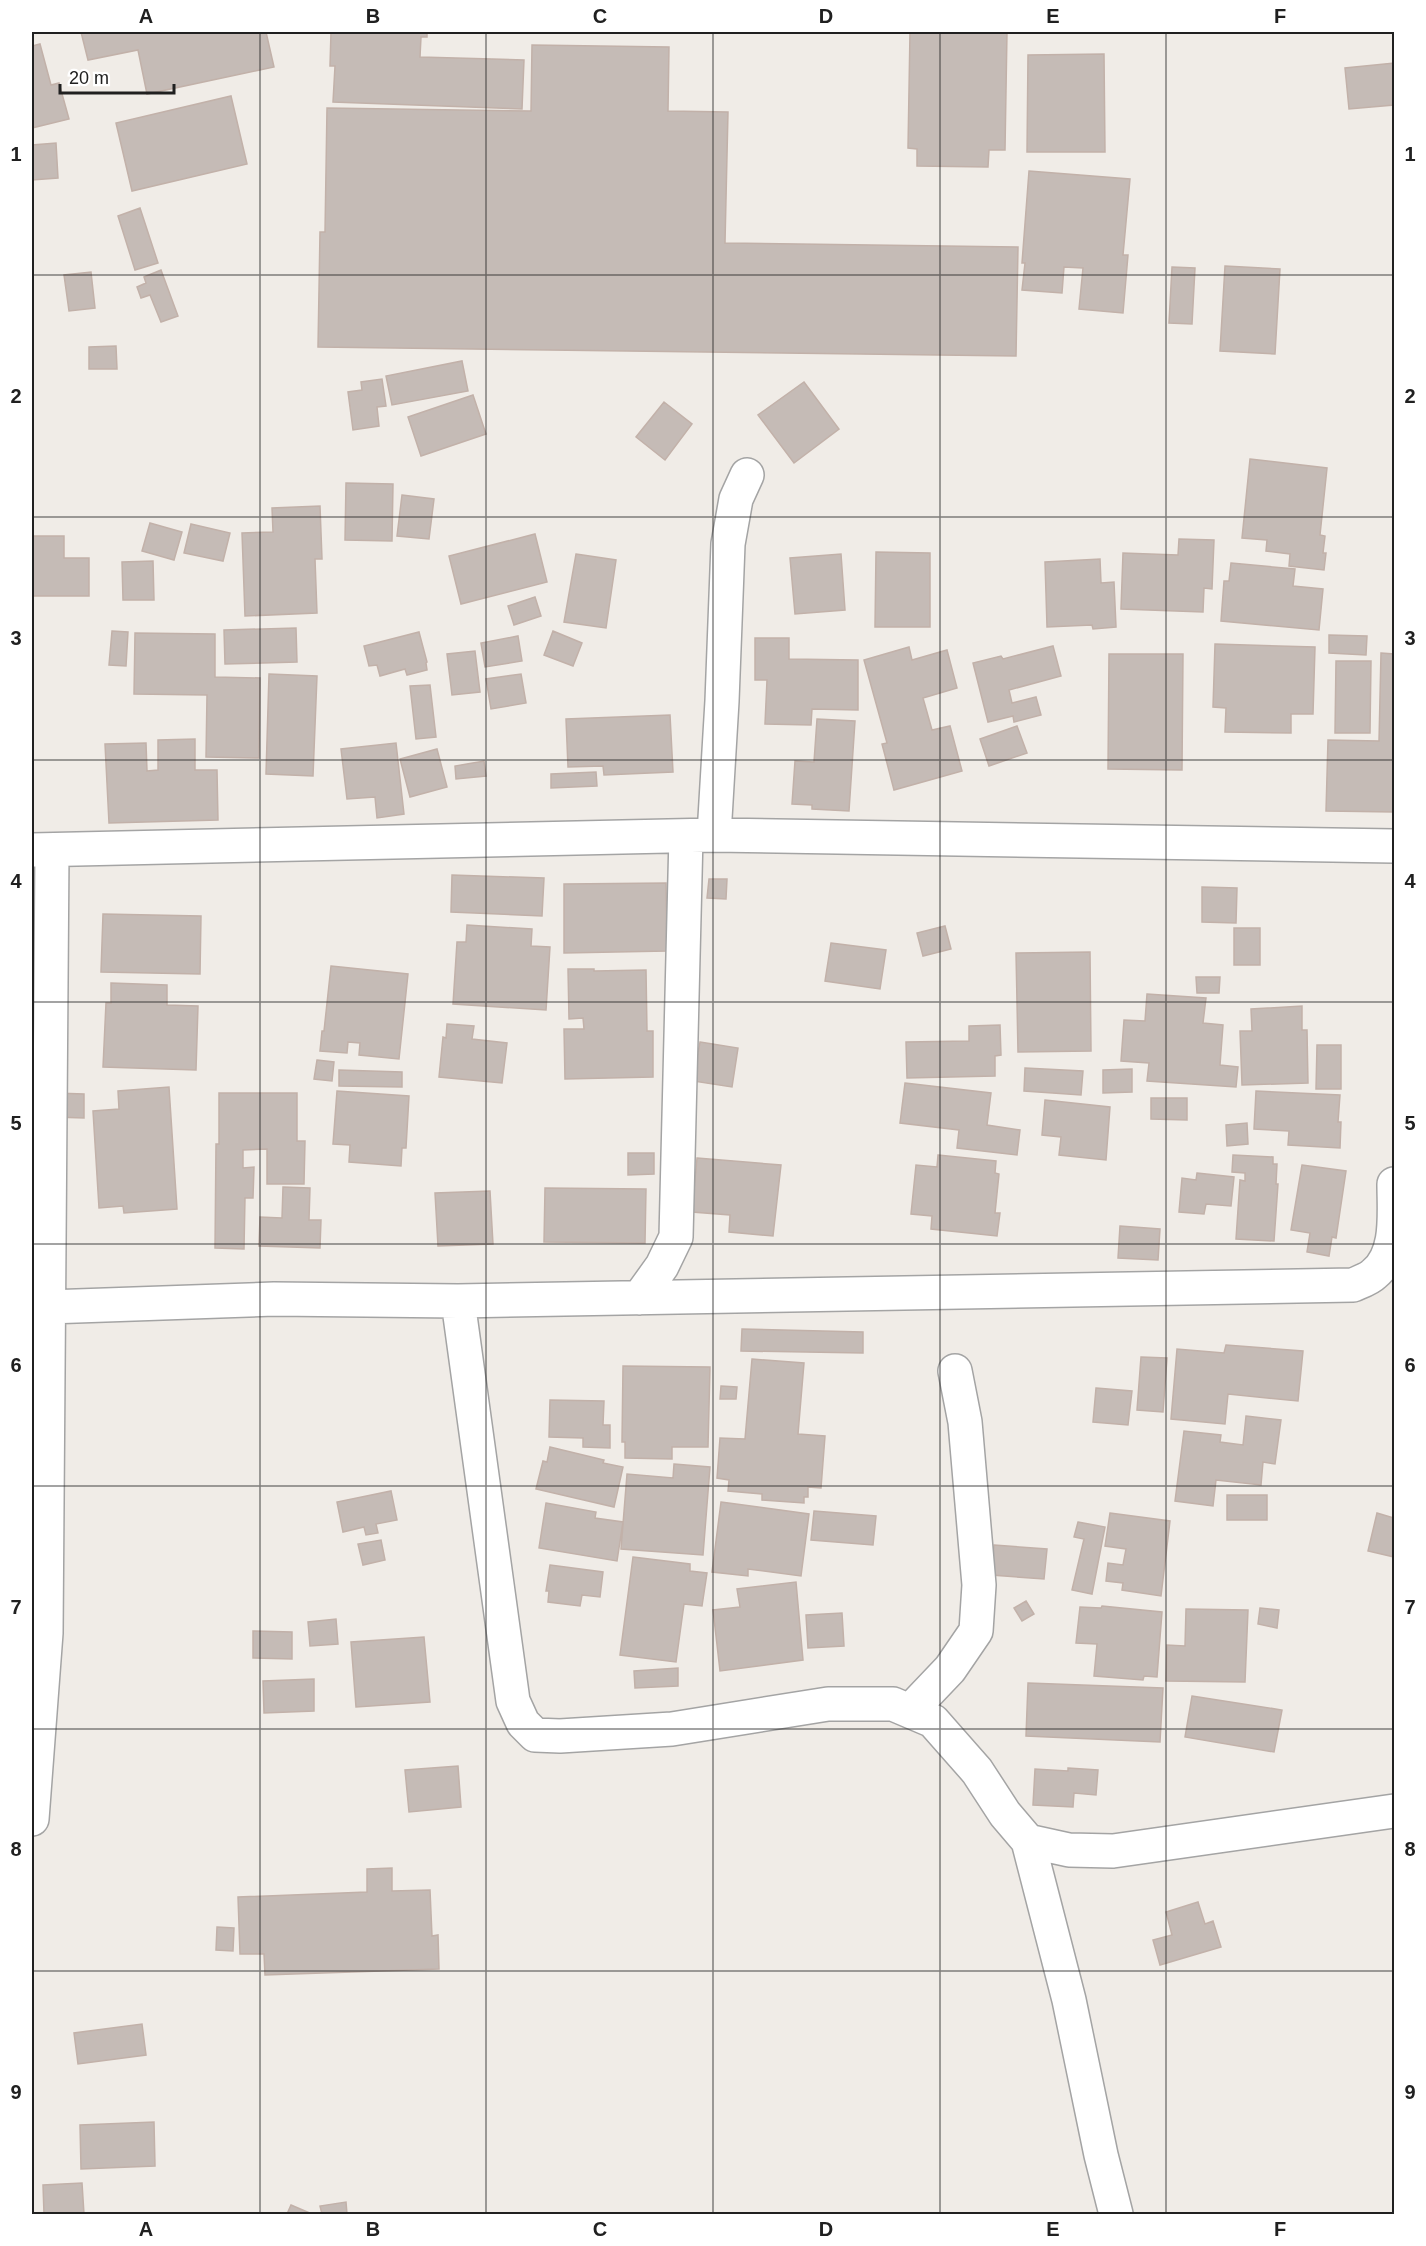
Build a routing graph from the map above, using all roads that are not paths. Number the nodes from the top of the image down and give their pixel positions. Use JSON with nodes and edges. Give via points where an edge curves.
{"nodes":[{"id":1,"x":747,"y":475,"type":"dead end"},
{"id":2,"x":700,"y":835,"type":"junction"},
{"id":3,"x":1395,"y":846,"type":"edge"},
{"id":4,"x":42,"y":850,"type":"edge"},
{"id":5,"x":1395,"y":1184,"type":"edge"},
{"id":6,"x":639,"y":1298,"type":"junction"},
{"id":7,"x":458,"y":1301,"type":"junction"},
{"id":8,"x":48,"y":1307,"type":"junction"},
{"id":9,"x":955,"y":1371,"type":"dead end"},
{"id":10,"x":910,"y":1711,"type":"junction"},
{"id":11,"x":34,"y":1771,"type":"edge"},
{"id":12,"x":1395,"y":1811,"type":"edge"},
{"id":13,"x":32,"y":1819,"type":"edge"},
{"id":14,"x":1028,"y":1841,"type":"junction"},
{"id":15,"x":1116,"y":2214,"type":"edge"}],
"edges":[{"from":1,"to":2,"type":"street","via":[[736,499],[728,544]]},
{"from":2,"to":3,"type":"street"},
{"from":2,"to":4,"type":"street"},
{"from":2,"to":6,"type":"street","via":[[676,1237],[662,1266]]},
{"from":4,"to":8,"type":"street"},
{"from":5,"to":6,"type":"street","via":[[1388,1257],[1374,1275],[1353,1285]]},
{"from":6,"to":7,"type":"street"},
{"from":7,"to":8,"type":"street","via":[[274,1299]]},
{"from":7,"to":10,"type":"street","via":[[513,1701],[523,1724],[535,1735],[672,1729],[828,1704],[893,1704]]},
{"from":8,"to":11,"type":"street","via":[[46,1633]]},
{"from":9,"to":10,"type":"street","via":[[964,1422],[979,1585],[976,1631],[951,1669]]},
{"from":10,"to":14,"type":"street","via":[[933,1721],[977,1771]]},
{"from":11,"to":13,"type":"street"},
{"from":12,"to":14,"type":"street","via":[[1113,1851],[1069,1850]]},
{"from":14,"to":15,"type":"street","via":[[1069,2000]]}]}
